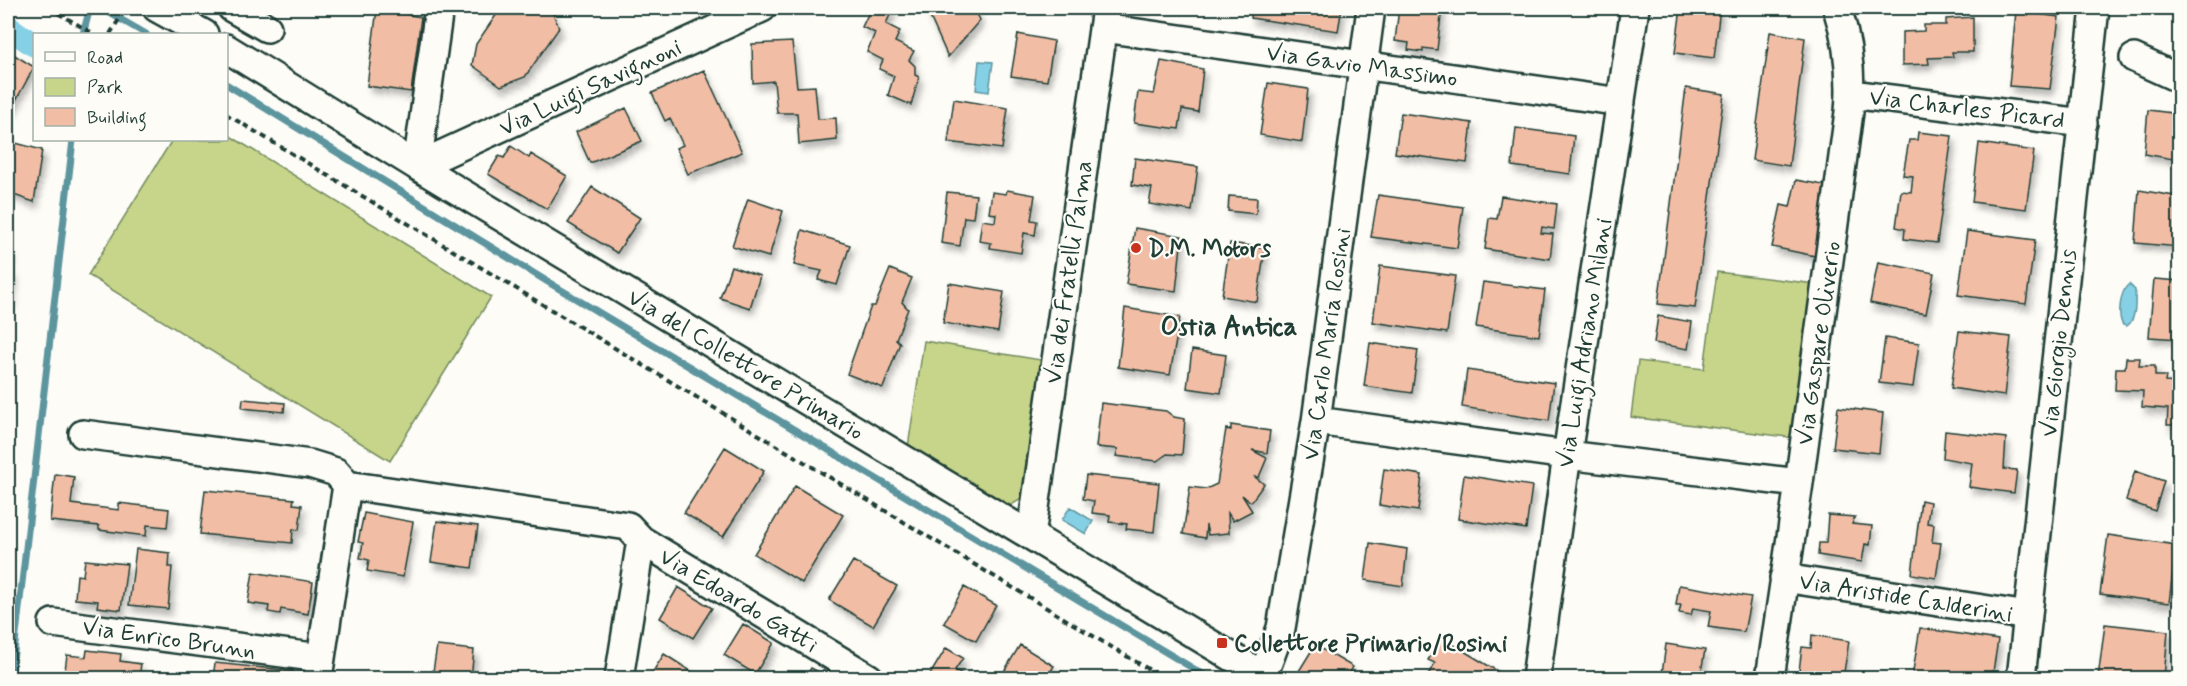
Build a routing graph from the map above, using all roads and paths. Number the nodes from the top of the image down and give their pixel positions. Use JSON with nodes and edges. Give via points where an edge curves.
{"nodes":[{"id":1,"x":49,"y":8,"type":"edge"},
{"id":2,"x":126,"y":8,"type":"edge"},
{"id":3,"x":157,"y":8,"type":"edge"},
{"id":4,"x":231,"y":8,"type":"edge"},
{"id":5,"x":439,"y":8,"type":"edge"},
{"id":6,"x":762,"y":8,"type":"edge"},
{"id":7,"x":1371,"y":8,"type":"edge"},
{"id":8,"x":1635,"y":8,"type":"edge"},
{"id":9,"x":1837,"y":8,"type":"edge"},
{"id":10,"x":2096,"y":8,"type":"edge"},
{"id":11,"x":1105,"y":18,"type":"edge"},
{"id":12,"x":198,"y":23,"type":"edge"},
{"id":13,"x":267,"y":28,"type":"dead end"},
{"id":14,"x":92,"y":33,"type":"edge"},
{"id":15,"x":111,"y":33,"type":"edge"},
{"id":16,"x":228,"y":49,"type":"edge"},
{"id":17,"x":2134,"y":58,"type":"dead end"},
{"id":18,"x":1363,"y":65,"type":"junction"},
{"id":19,"x":2180,"y":79,"type":"edge"},
{"id":20,"x":1851,"y":94,"type":"junction"},
{"id":21,"x":1621,"y":102,"type":"junction"},
{"id":22,"x":228,"y":115,"type":"edge"},
{"id":23,"x":2083,"y":123,"type":"junction"},
{"id":24,"x":417,"y":166,"type":"junction"},
{"id":25,"x":1316,"y":421,"type":"junction"},
{"id":26,"x":83,"y":434,"type":"dead end"},
{"id":27,"x":1567,"y":455,"type":"junction"},
{"id":28,"x":1799,"y":483,"type":"junction"},
{"id":29,"x":347,"y":485,"type":"junction"},
{"id":30,"x":1031,"y":536,"type":"junction"},
{"id":31,"x":641,"y":540,"type":"junction"},
{"id":32,"x":1784,"y":578,"type":"junction"},
{"id":33,"x":2028,"y":616,"type":"junction"},
{"id":34,"x":53,"y":623,"type":"dead end"},
{"id":35,"x":320,"y":668,"type":"edge"},
{"id":36,"x":1265,"y":677,"type":"edge"},
{"id":37,"x":619,"y":678,"type":"edge"},
{"id":38,"x":869,"y":678,"type":"edge"},
{"id":39,"x":1163,"y":678,"type":"edge"},
{"id":40,"x":1536,"y":678,"type":"edge"},
{"id":41,"x":1770,"y":678,"type":"edge"},
{"id":42,"x":2021,"y":678,"type":"edge"}],
"edges":[{"from":1,"to":14,"type":"path"},
{"from":2,"to":15,"type":"path"},
{"from":3,"to":12,"type":"street"},
{"from":4,"to":13,"type":"street"},
{"from":5,"to":24,"type":"street"},
{"from":6,"to":24,"type":"street","name":"Via Luigi Savignoni"},
{"from":7,"to":18,"type":"street","name":"Via Carlo Maria Rosini"},
{"from":8,"to":21,"type":"street","name":"Via Luigi Adriano Milani"},
{"from":9,"to":20,"type":"street","name":"Via Gaspare Oliverio","via":[[1848,52]]},
{"from":10,"to":23,"type":"street","name":"Via Giorgio Dennis"},
{"from":11,"to":18,"type":"street","name":"Via Gavio Massimo"},
{"from":11,"to":30,"type":"street","name":"Via dei Fratelli Palma"},
{"from":16,"to":24,"type":"street","name":"Via del Collettore Primario"},
{"from":17,"to":19,"type":"street"},
{"from":18,"to":21,"type":"street","name":"Via Gavio Massimo"},
{"from":18,"to":25,"type":"street","name":"Via Carlo Maria Rosini"},
{"from":20,"to":23,"type":"street","name":"Via Charles Picard"},
{"from":20,"to":28,"type":"street","name":"Via Gaspare Oliverio"},
{"from":21,"to":27,"type":"street","name":"Via Luigi Adriano Milani"},
{"from":22,"to":39,"type":"path"},
{"from":23,"to":33,"type":"street","name":"Via Giorgio Dennis"},
{"from":24,"to":30,"type":"street","name":"Via del Collettore Primario"},
{"from":25,"to":27,"type":"street"},
{"from":25,"to":36,"type":"street","name":"Via Carlo Maria Rosini","via":[[1281,628]]},
{"from":26,"to":29,"type":"street","via":[[310,464],[336,472]]},
{"from":27,"to":28,"type":"street"},
{"from":27,"to":40,"type":"street","name":"Via Luigi Adriano Milani"},
{"from":28,"to":32,"type":"street","name":"Via Gaspare Oliverio"},
{"from":29,"to":31,"type":"street","name":"Via Edoardo Gatti","via":[[628,526]]},
{"from":29,"to":35,"type":"street"},
{"from":30,"to":36,"type":"street","name":"Via del Collettore Primario"},
{"from":31,"to":37,"type":"street"},
{"from":31,"to":38,"type":"street","name":"Via Edoardo Gatti"},
{"from":32,"to":33,"type":"street","name":"Via Aristide Calderini"},
{"from":32,"to":41,"type":"street","name":"Via Gaspare Oliverio"},
{"from":33,"to":42,"type":"street","name":"Via Giorgio Dennis"},
{"from":34,"to":35,"type":"street","name":"Via Enrico Brunn"}]}
